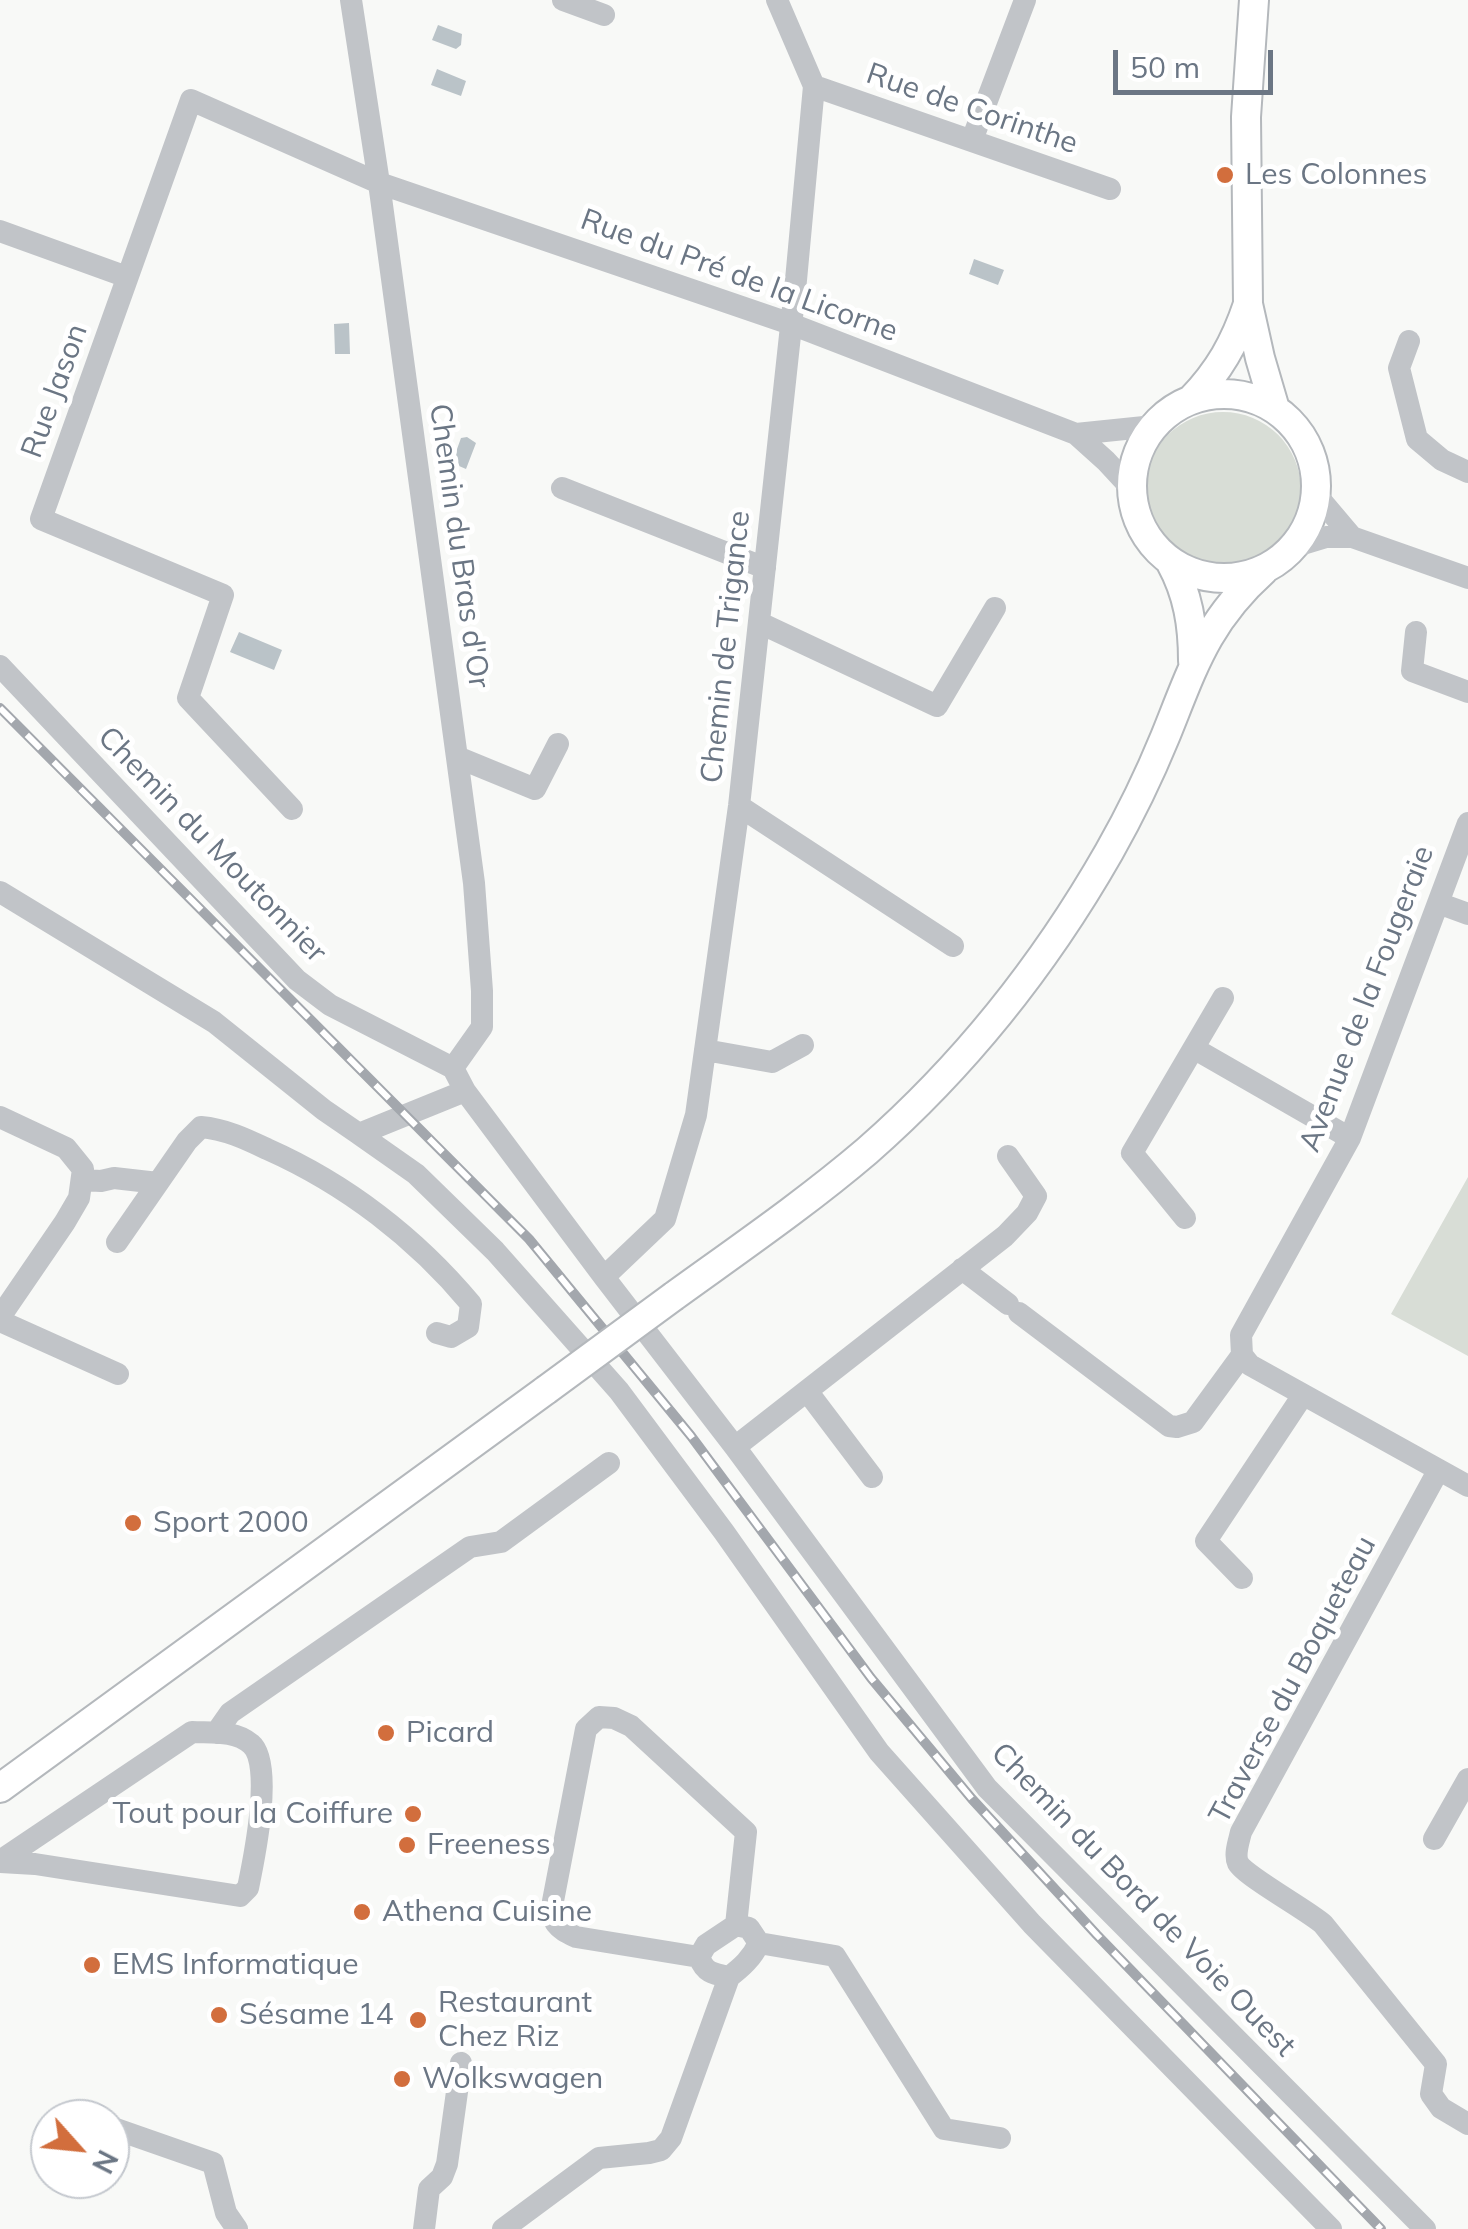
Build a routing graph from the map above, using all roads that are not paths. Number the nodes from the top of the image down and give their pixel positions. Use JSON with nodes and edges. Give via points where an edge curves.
{"nodes":[{"id":1,"x":351,"y":0,"type":"edge"},
{"id":2,"x":563,"y":0,"type":"edge"},
{"id":3,"x":777,"y":0,"type":"edge"},
{"id":4,"x":1024,"y":0,"type":"edge"},
{"id":5,"x":1254,"y":0,"type":"edge"},
{"id":6,"x":1265,"y":0,"type":"edge"},
{"id":7,"x":604,"y":15,"type":"dead end"},
{"id":8,"x":1252,"y":28,"type":"junction"},
{"id":9,"x":814,"y":86,"type":"junction"},
{"id":10,"x":972,"y":140,"type":"junction"},
{"id":11,"x":379,"y":182,"type":"junction"},
{"id":12,"x":1110,"y":189,"type":"dead end"},
{"id":13,"x":0,"y":231,"type":"edge"},
{"id":14,"x":127,"y":277,"type":"junction"},
{"id":15,"x":1248,"y":304,"type":"junction"},
{"id":16,"x":791,"y":324,"type":"junction"},
{"id":17,"x":1409,"y":341,"type":"dead end"},
{"id":18,"x":1190,"y":400,"type":"junction"},
{"id":19,"x":1274,"y":409,"type":"junction"},
{"id":20,"x":1154,"y":426,"type":"junction"},
{"id":21,"x":1076,"y":434,"type":"junction"},
{"id":22,"x":1468,"y":472,"type":"edge"},
{"id":23,"x":562,"y":488,"type":"dead end"},
{"id":24,"x":1131,"y":488,"type":"junction"},
{"id":25,"x":1316,"y":488,"type":"junction"},
{"id":26,"x":1352,"y":536,"type":"junction"},
{"id":27,"x":1294,"y":547,"type":"junction"},
{"id":28,"x":1171,"y":563,"type":"junction"},
{"id":29,"x":765,"y":568,"type":"junction"},
{"id":30,"x":1264,"y":570,"type":"junction"},
{"id":31,"x":1468,"y":578,"type":"edge"},
{"id":32,"x":995,"y":608,"type":"dead end"},
{"id":33,"x":760,"y":623,"type":"junction"},
{"id":34,"x":1416,"y":632,"type":"dead end"},
{"id":35,"x":1194,"y":662,"type":"junction"},
{"id":36,"x":0,"y":666,"type":"edge"},
{"id":37,"x":1468,"y":692,"type":"edge"},
{"id":38,"x":558,"y":744,"type":"dead end"},
{"id":39,"x":457,"y":757,"type":"junction"},
{"id":40,"x":739,"y":806,"type":"junction"},
{"id":41,"x":292,"y":810,"type":"dead end"},
{"id":42,"x":1468,"y":823,"type":"edge"},
{"id":43,"x":0,"y":892,"type":"edge"},
{"id":44,"x":1438,"y":904,"type":"junction"},
{"id":45,"x":1468,"y":914,"type":"edge"},
{"id":46,"x":954,"y":946,"type":"dead end"},
{"id":47,"x":1224,"y":998,"type":"dead end"},
{"id":48,"x":802,"y":1044,"type":"dead end"},
{"id":49,"x":1195,"y":1049,"type":"junction"},
{"id":50,"x":704,"y":1050,"type":"junction"},
{"id":51,"x":454,"y":1068,"type":"junction"},
{"id":52,"x":465,"y":1091,"type":"junction"},
{"id":53,"x":0,"y":1117,"type":"edge"},
{"id":54,"x":359,"y":1134,"type":"junction"},
{"id":55,"x":1350,"y":1138,"type":"junction"},
{"id":56,"x":1008,"y":1156,"type":"dead end"},
{"id":57,"x":82,"y":1180,"type":"junction"},
{"id":58,"x":158,"y":1183,"type":"junction"},
{"id":59,"x":1186,"y":1218,"type":"dead end"},
{"id":60,"x":118,"y":1242,"type":"dead end"},
{"id":61,"x":962,"y":1270,"type":"junction"},
{"id":62,"x":604,"y":1277,"type":"junction"},
{"id":63,"x":0,"y":1319,"type":"edge"},
{"id":64,"x":437,"y":1333,"type":"dead end"},
{"id":65,"x":1242,"y":1355,"type":"junction"},
{"id":66,"x":118,"y":1374,"type":"dead end"},
{"id":67,"x":807,"y":1390,"type":"junction"},
{"id":68,"x":1304,"y":1394,"type":"junction"},
{"id":69,"x":735,"y":1446,"type":"junction"},
{"id":70,"x":609,"y":1463,"type":"dead end"},
{"id":71,"x":1438,"y":1470,"type":"junction"},
{"id":72,"x":872,"y":1476,"type":"dead end"},
{"id":73,"x":1468,"y":1486,"type":"edge"},
{"id":74,"x":1242,"y":1578,"type":"dead end"},
{"id":75,"x":216,"y":1732,"type":"junction"},
{"id":76,"x":1468,"y":1778,"type":"edge"},
{"id":77,"x":0,"y":1788,"type":"edge"},
{"id":78,"x":1434,"y":1839,"type":"dead end"},
{"id":79,"x":0,"y":1862,"type":"edge"},
{"id":80,"x":736,"y":1925,"type":"junction"},
{"id":81,"x":759,"y":1943,"type":"junction"},
{"id":82,"x":699,"y":1957,"type":"junction"},
{"id":83,"x":728,"y":1977,"type":"junction"},
{"id":84,"x":461,"y":2063,"type":"dead end"},
{"id":85,"x":1468,"y":2124,"type":"edge"},
{"id":86,"x":130,"y":2134,"type":"edge"},
{"id":87,"x":1000,"y":2138,"type":"dead end"},
{"id":88,"x":237,"y":2229,"type":"edge"},
{"id":89,"x":424,"y":2229,"type":"edge"},
{"id":90,"x":504,"y":2229,"type":"edge"},
{"id":91,"x":1331,"y":2229,"type":"edge"},
{"id":92,"x":1425,"y":2229,"type":"edge"}],
"edges":[{"from":1,"to":11,"type":"street","name":"Chemin du Bras d'Or"},
{"from":2,"to":7,"type":"street"},
{"from":3,"to":9,"type":"street","name":"Chemin de Trigance"},
{"from":4,"to":10,"type":"street"},
{"from":5,"to":8,"type":"main road"},
{"from":6,"to":8,"type":"main road"},
{"from":8,"to":15,"type":"main road"},
{"from":9,"to":10,"type":"street","name":"Rue de Corinthe"},
{"from":9,"to":16,"type":"street","name":"Chemin de Trigance"},
{"from":10,"to":12,"type":"street","name":"Rue de Corinthe"},
{"from":11,"to":14,"type":"street","name":"Rue Jason","via":[[191,100]]},
{"from":11,"to":16,"type":"street","name":"Rue du Pré de la Licorne"},
{"from":11,"to":39,"type":"street","name":"Chemin du Bras d'Or"},
{"from":13,"to":14,"type":"street"},
{"from":14,"to":41,"type":"street","name":"Rue Jason","via":[[40,519],[223,595],[188,698]]},
{"from":15,"to":18,"type":"main road","via":[[1212,378]]},
{"from":15,"to":19,"type":"main road"},
{"from":16,"to":21,"type":"street","name":"Rue du Pré de la Licorne"},
{"from":16,"to":29,"type":"street","name":"Chemin de Trigance"},
{"from":17,"to":22,"type":"street","via":[[1399,368],[1417,439]]},
{"from":18,"to":19,"type":"main road","via":[[1248,397]]},
{"from":18,"to":20,"type":"main road"},
{"from":19,"to":25,"type":"main road","via":[[1306,443]]},
{"from":20,"to":21,"type":"street"},
{"from":20,"to":24,"type":"main road","via":[[1141,444]]},
{"from":21,"to":24,"type":"street"},
{"from":23,"to":29,"type":"street"},
{"from":24,"to":28,"type":"main road","via":[[1136,517]]},
{"from":25,"to":26,"type":"street"},
{"from":25,"to":27,"type":"main road"},
{"from":26,"to":27,"type":"street"},
{"from":26,"to":31,"type":"street"},
{"from":27,"to":30,"type":"main road"},
{"from":28,"to":30,"type":"main road","via":[[1216,579]]},
{"from":28,"to":35,"type":"main road","via":[[1190,609]]},
{"from":29,"to":33,"type":"street","name":"Chemin de Trigance"},
{"from":30,"to":35,"type":"main road","via":[[1219,617]]},
{"from":32,"to":33,"type":"street","via":[[937,706]]},
{"from":33,"to":40,"type":"street","name":"Chemin de Trigance"},
{"from":34,"to":37,"type":"street","via":[[1412,671]]},
{"from":35,"to":77,"type":"main road","bridge":true,"via":[[1140,794],[1035,968],[984,1033],[868,1150]]},
{"from":36,"to":51,"type":"street","name":"Chemin du Moutonnier","via":[[298,980],[330,1004]]},
{"from":38,"to":39,"type":"street","via":[[535,789]]},
{"from":39,"to":51,"type":"street","name":"Chemin du Bras d'Or","via":[[474,884],[482,1027]]},
{"from":40,"to":46,"type":"street"},
{"from":40,"to":50,"type":"street","name":"Chemin de Trigance"},
{"from":42,"to":44,"type":"street","name":"Avenue de la Fougeraie"},
{"from":43,"to":54,"type":"street","via":[[214,1022]]},
{"from":44,"to":45,"type":"street"},
{"from":44,"to":55,"type":"street","name":"Avenue de la Fougeraie"},
{"from":47,"to":49,"type":"street"},
{"from":48,"to":50,"type":"street","via":[[772,1062]]},
{"from":49,"to":55,"type":"street"},
{"from":49,"to":59,"type":"street","via":[[1132,1153]]},
{"from":50,"to":62,"type":"street","name":"Chemin de Trigance","via":[[696,1115],[665,1219]]},
{"from":51,"to":52,"type":"street"},
{"from":52,"to":54,"type":"street"},
{"from":52,"to":62,"type":"street","name":"Chemin du Bord de Voie Ouest"},
{"from":53,"to":57,"type":"street","via":[[66,1148],[83,1169]]},
{"from":54,"to":91,"type":"street","via":[[416,1174],[495,1251],[619,1391],[879,1752],[1032,1924]]},
{"from":55,"to":65,"type":"street","name":"Avenue de la Fougeraie","via":[[1241,1336]]},
{"from":56,"to":61,"type":"street","via":[[1036,1196],[1005,1236]]},
{"from":57,"to":58,"type":"street"},
{"from":57,"to":63,"type":"street","via":[[65,1222]]},
{"from":58,"to":60,"type":"street"},
{"from":58,"to":64,"type":"street","via":[[201,1127],[306,1166],[395,1228],[471,1304],[468,1327],[452,1337]]},
{"from":61,"to":65,"type":"street","name":"Avenue de la Fougeraie","via":[[1170,1426],[1192,1422]]},
{"from":61,"to":67,"type":"street"},
{"from":62,"to":69,"type":"street","name":"Chemin du Bord de Voie Ouest"},
{"from":63,"to":66,"type":"street"},
{"from":65,"to":68,"type":"street"},
{"from":67,"to":69,"type":"street"},
{"from":67,"to":72,"type":"street"},
{"from":68,"to":71,"type":"street"},
{"from":68,"to":74,"type":"street","via":[[1206,1540]]},
{"from":69,"to":92,"type":"street","name":"Chemin du Bord de Voie Ouest","via":[[987,1788]]},
{"from":70,"to":75,"type":"street","via":[[501,1542],[470,1547],[230,1714]]},
{"from":71,"to":73,"type":"street"},
{"from":71,"to":85,"type":"street","name":"Traverse du Boqueteau","via":[[1236,1852],[1252,1876],[1323,1924],[1436,2064],[1432,2094],[1441,2108]]},
{"from":75,"to":79,"type":"street","via":[[192,1732],[173,1742]]},
{"from":75,"to":79,"type":"street","via":[[247,1740],[263,1767],[251,1874],[240,1896]]},
{"from":76,"to":78,"type":"street"},
{"from":80,"to":81,"type":"street","via":[[749,1928]]},
{"from":80,"to":82,"type":"street"},
{"from":80,"to":82,"type":"street","via":[[746,1832],[631,1726],[599,1717],[586,1729],[552,1918],[576,1937]]},
{"from":81,"to":83,"type":"street"},
{"from":81,"to":87,"type":"street","via":[[835,1956],[944,2129]]},
{"from":82,"to":83,"type":"street","via":[[703,1968]]},
{"from":83,"to":90,"type":"street","via":[[660,2150],[599,2158]]},
{"from":84,"to":89,"type":"street","via":[[447,2164],[429,2189]]},
{"from":86,"to":88,"type":"street","via":[[214,2163],[226,2213]]}]}
